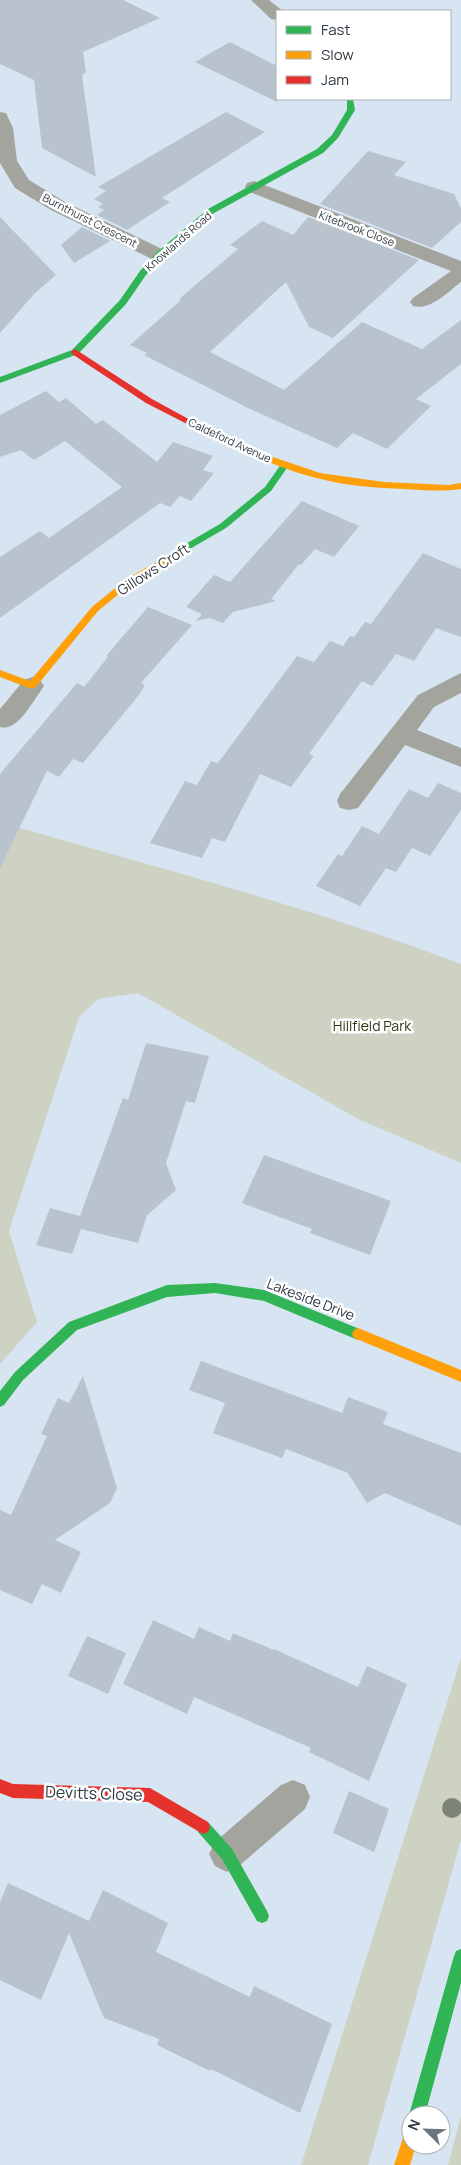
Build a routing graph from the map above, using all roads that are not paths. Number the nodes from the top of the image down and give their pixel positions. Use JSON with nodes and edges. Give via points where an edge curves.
{"nodes":[{"id":1,"x":259,"y":0,"type":"edge"},
{"id":2,"x":276,"y":14,"type":"edge"},
{"id":3,"x":350,"y":100,"type":"edge"},
{"id":4,"x":0,"y":117,"type":"edge"},
{"id":5,"x":22,"y":184,"type":"junction"},
{"id":6,"x":0,"y":188,"type":"edge"},
{"id":7,"x":254,"y":188,"type":"junction"},
{"id":8,"x":159,"y":255,"type":"junction"},
{"id":9,"x":461,"y":268,"type":"edge"},
{"id":10,"x":461,"y":273,"type":"edge"},
{"id":11,"x":420,"y":302,"type":"dead end"},
{"id":12,"x":74,"y":352,"type":"junction"},
{"id":13,"x":0,"y":380,"type":"edge"},
{"id":14,"x":285,"y":465,"type":"junction"},
{"id":15,"x":461,"y":486,"type":"edge"},
{"id":16,"x":0,"y":673,"type":"edge"},
{"id":17,"x":461,"y":682,"type":"edge"},
{"id":18,"x":32,"y":686,"type":"junction"},
{"id":19,"x":5,"y":720,"type":"dead end"},
{"id":20,"x":401,"y":734,"type":"junction"},
{"id":21,"x":461,"y":758,"type":"edge"},
{"id":22,"x":349,"y":801,"type":"dead end"},
{"id":23,"x":461,"y":1376,"type":"edge"},
{"id":24,"x":0,"y":1401,"type":"edge"},
{"id":25,"x":0,"y":1786,"type":"edge"},
{"id":26,"x":293,"y":1796,"type":"dead end"},
{"id":27,"x":227,"y":1854,"type":"junction"},
{"id":28,"x":262,"y":1916,"type":"dead end"},
{"id":29,"x":461,"y":1956,"type":"edge"},
{"id":30,"x":420,"y":2105,"type":"edge"}],
"edges":[{"from":1,"to":2,"type":"street"},
{"from":3,"to":7,"type":"street","name":"Knowlands Road","via":[[351,110],[336,136],[320,151]]},
{"from":4,"to":5,"type":"street","name":"Burnthurst Crescent","via":[[8,162]]},
{"from":5,"to":6,"type":"street"},
{"from":5,"to":8,"type":"street","name":"Burnthurst Crescent","via":[[58,206]]},
{"from":7,"to":8,"type":"street","name":"Knowlands Road","via":[[211,211]]},
{"from":7,"to":9,"type":"street","name":"Kitebrook Close"},
{"from":8,"to":12,"type":"street","name":"Knowlands Road","via":[[142,273],[123,302]]},
{"from":10,"to":11,"type":"street"},
{"from":12,"to":13,"type":"street","name":"Knowlands Road"},
{"from":12,"to":14,"type":"street","name":"Caldeford Avenue","via":[[149,400],[258,455]]},
{"from":14,"to":15,"type":"street","name":"Caldeford Avenue","via":[[321,476],[372,484]]},
{"from":14,"to":18,"type":"street","name":"Gillows Croft","via":[[268,489],[223,526],[128,582],[95,609]]},
{"from":16,"to":18,"type":"street"},
{"from":17,"to":20,"type":"street","via":[[426,701]]},
{"from":18,"to":19,"type":"street","name":"Gillows Croft"},
{"from":20,"to":21,"type":"street"},
{"from":20,"to":22,"type":"street"},
{"from":23,"to":24,"type":"street","name":"Lakeside Drive","via":[[264,1296],[215,1288],[167,1291],[73,1326],[19,1376]]},
{"from":25,"to":27,"type":"street","name":"Devitts Close","via":[[13,1791],[150,1795],[204,1827]]},
{"from":26,"to":27,"type":"street"},
{"from":27,"to":28,"type":"street","name":"Devitts Close"},
{"from":29,"to":30,"type":"street"}]}
